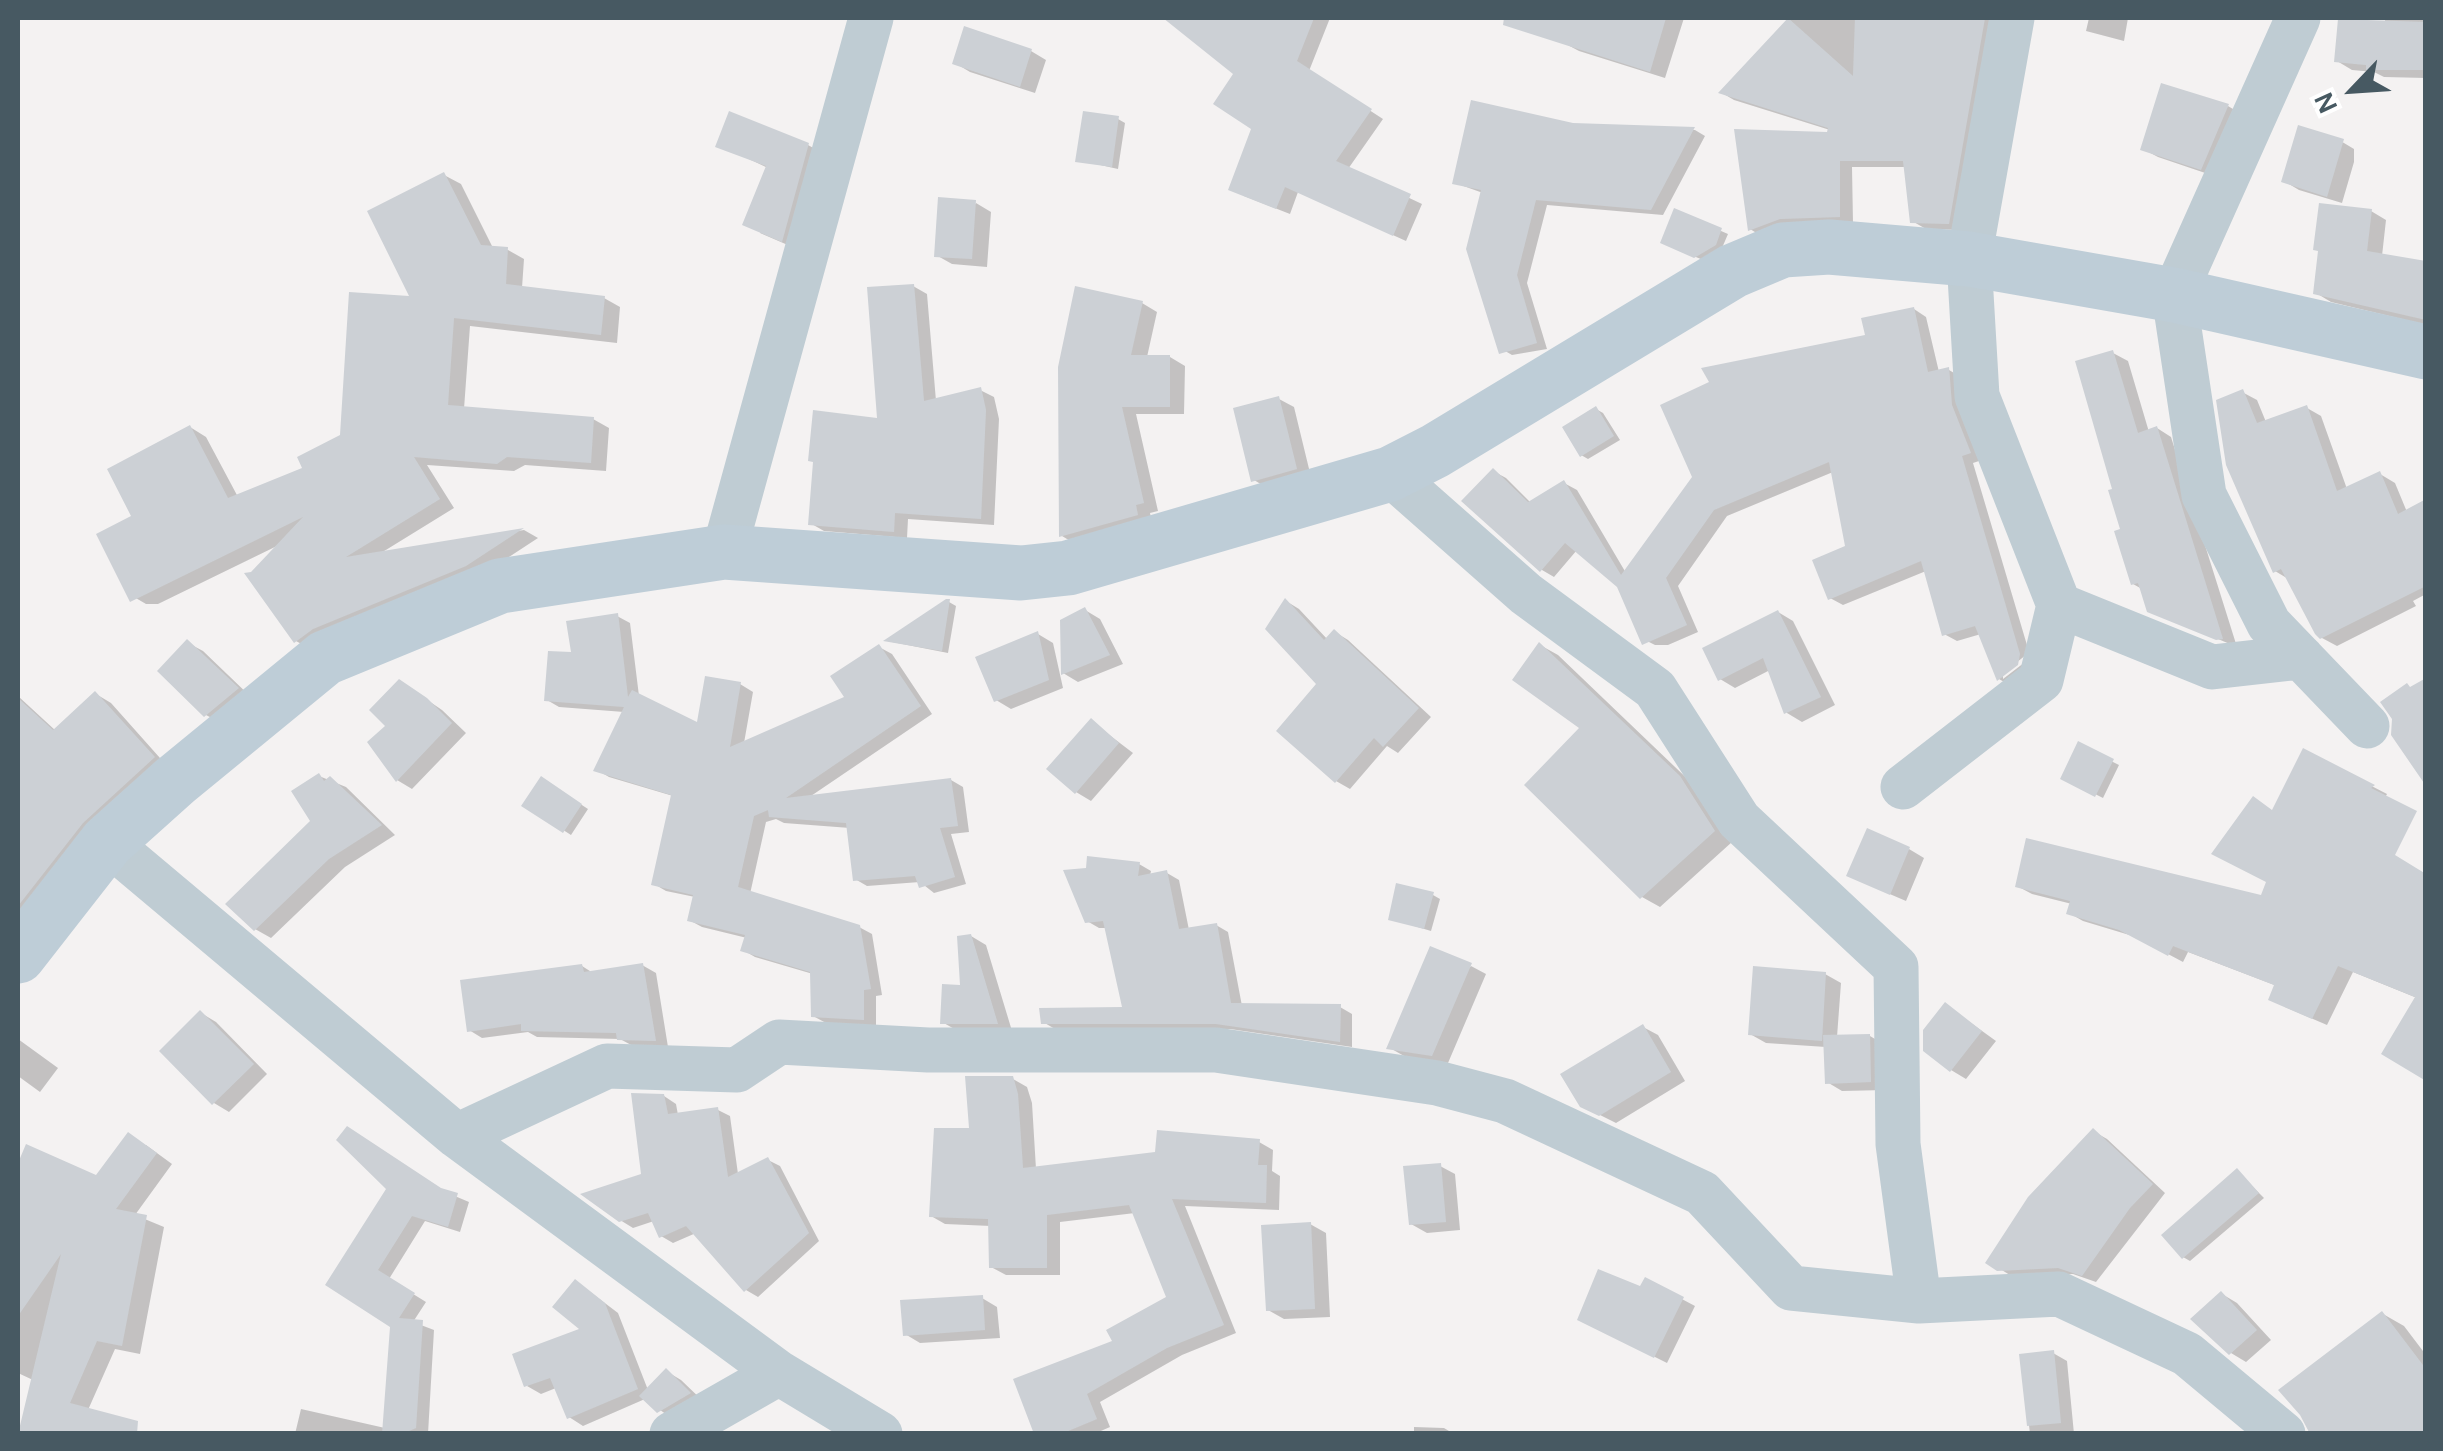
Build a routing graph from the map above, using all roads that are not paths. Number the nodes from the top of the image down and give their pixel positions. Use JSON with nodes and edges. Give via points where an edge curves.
{"nodes":[{"id":1,"x":871,"y":18,"type":"edge"},
{"id":2,"x":2012,"y":18,"type":"edge"},
{"id":3,"x":2298,"y":18,"type":"edge"},
{"id":4,"x":1969,"y":259,"type":"junction"},
{"id":5,"x":2174,"y":295,"type":"junction"},
{"id":6,"x":2426,"y":352,"type":"edge"},
{"id":7,"x":1390,"y":474,"type":"junction"},
{"id":8,"x":724,"y":552,"type":"junction"},
{"id":9,"x":2059,"y":605,"type":"junction"},
{"id":10,"x":2301,"y":657,"type":"junction"},
{"id":11,"x":2367,"y":726,"type":"dead end"},
{"id":12,"x":1902,"y":786,"type":"dead end"},
{"id":13,"x":108,"y":842,"type":"junction"},
{"id":14,"x":18,"y":956,"type":"edge"},
{"id":15,"x":457,"y":1136,"type":"junction"},
{"id":16,"x":1919,"y":1301,"type":"junction"},
{"id":17,"x":779,"y":1373,"type":"junction"},
{"id":18,"x":672,"y":1434,"type":"edge"},
{"id":19,"x":880,"y":1434,"type":"edge"},
{"id":20,"x":2284,"y":1434,"type":"edge"}],
"edges":[{"from":1,"to":8,"type":"street"},
{"from":2,"to":4,"type":"street"},
{"from":3,"to":5,"type":"street"},
{"from":4,"to":5,"type":"main road"},
{"from":4,"to":7,"type":"main road","via":[[1828,247],[1783,250],[1733,271]]},
{"from":4,"to":9,"type":"street","via":[[1978,396]]},
{"from":5,"to":6,"type":"main road"},
{"from":5,"to":10,"type":"street","via":[[2204,496],[2270,624]]},
{"from":7,"to":8,"type":"main road","via":[[1052,570]]},
{"from":7,"to":16,"type":"street","via":[[1526,594],[1655,689],[1739,820],[1896,967],[1898,1144]]},
{"from":8,"to":13,"type":"main road","via":[[500,586],[326,658]]},
{"from":9,"to":10,"type":"street","via":[[2212,667]]},
{"from":9,"to":12,"type":"street","via":[[2041,680]]},
{"from":10,"to":11,"type":"street"},
{"from":13,"to":14,"type":"main road"},
{"from":13,"to":15,"type":"street"},
{"from":15,"to":16,"type":"street","via":[[607,1066],[736,1070],[778,1042],[928,1050],[1216,1050],[1437,1083],[1505,1101],[1702,1193],[1791,1288]]},
{"from":15,"to":17,"type":"street"},
{"from":16,"to":20,"type":"street","via":[[2059,1294],[2187,1354]]},
{"from":17,"to":18,"type":"street"},
{"from":17,"to":19,"type":"street"}]}
